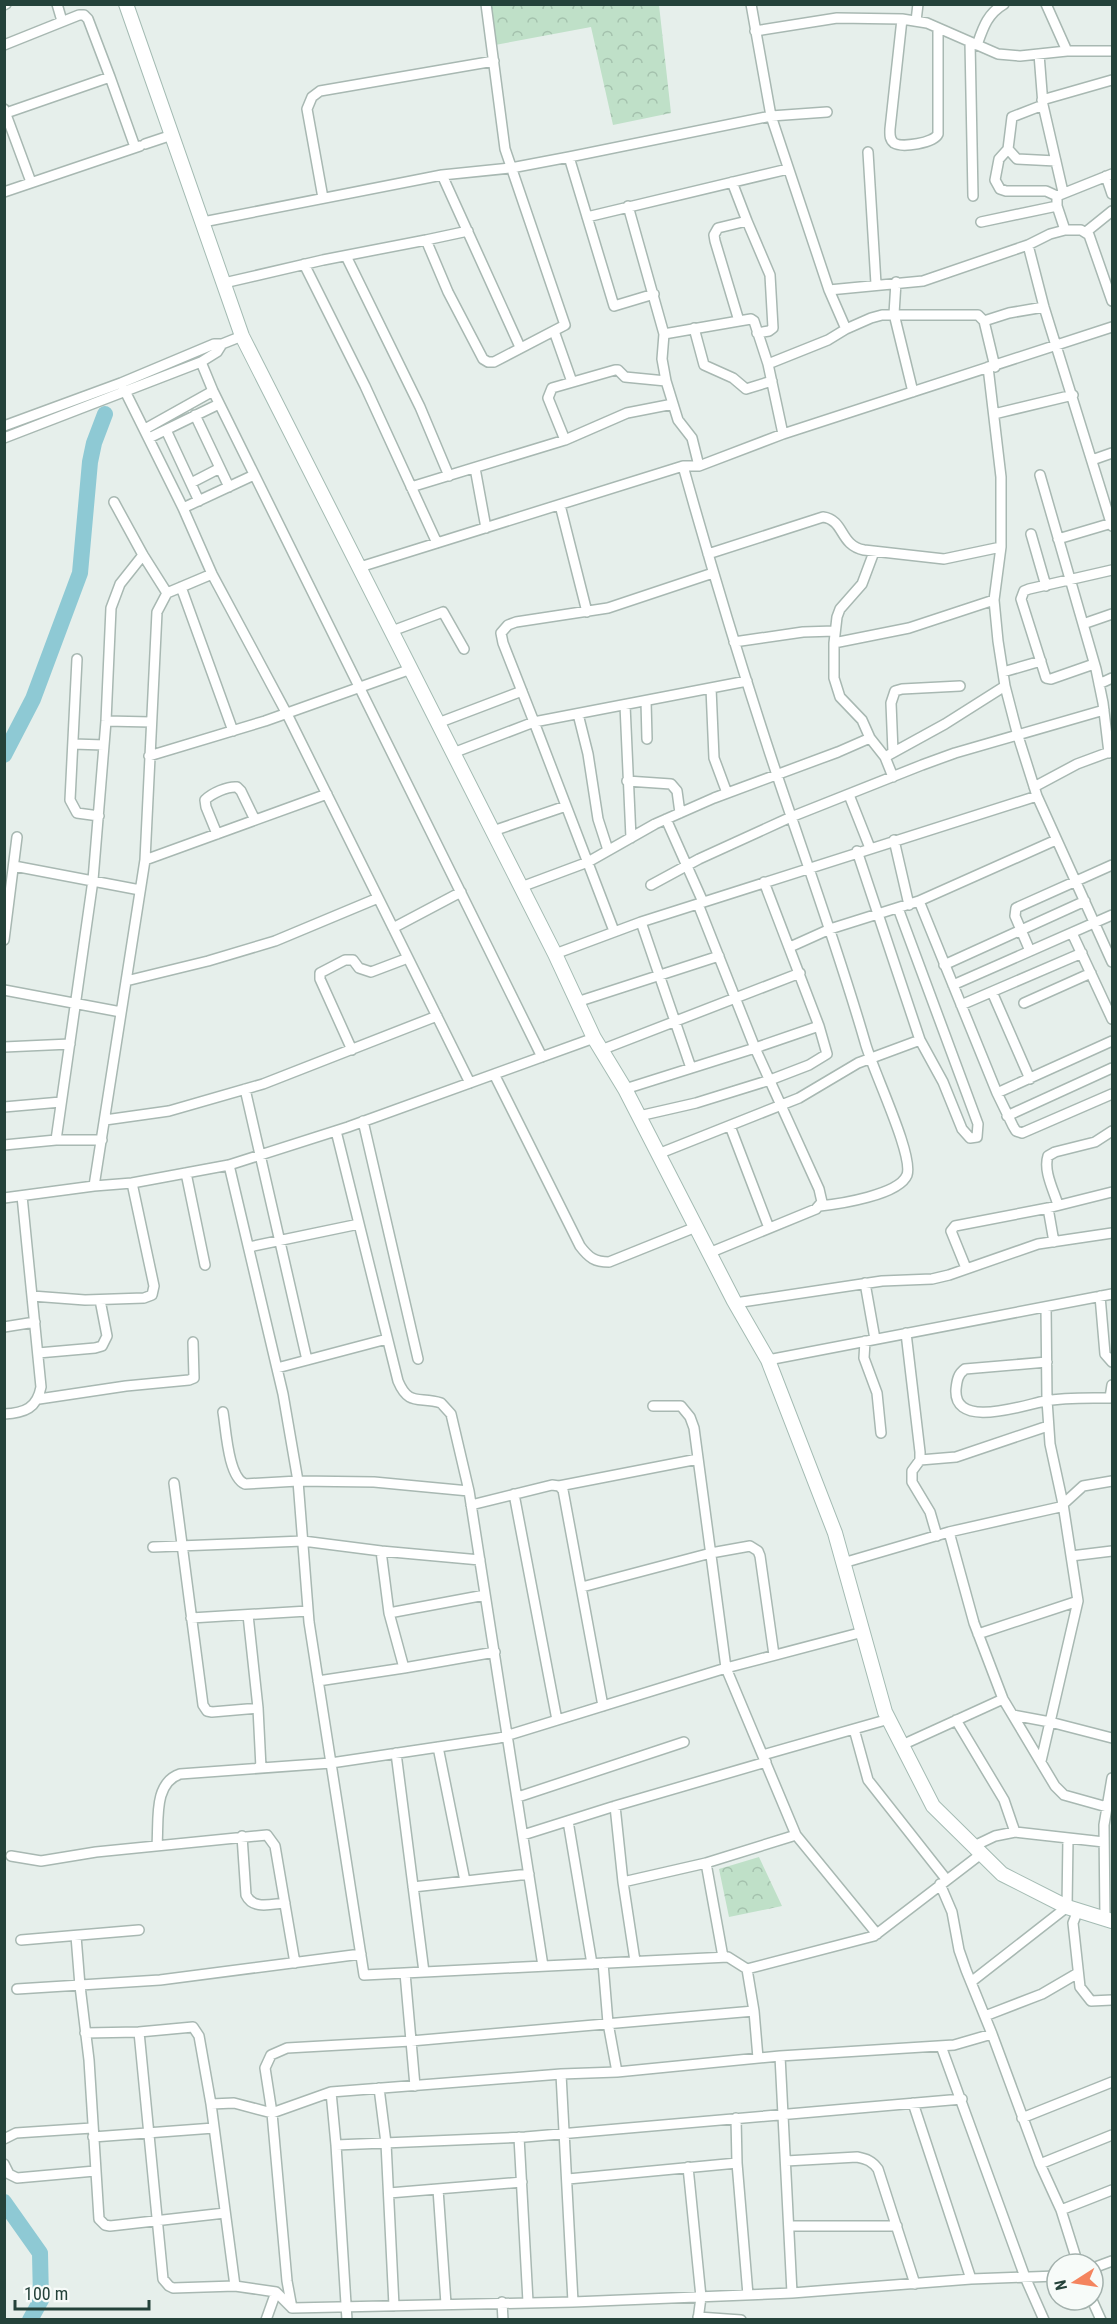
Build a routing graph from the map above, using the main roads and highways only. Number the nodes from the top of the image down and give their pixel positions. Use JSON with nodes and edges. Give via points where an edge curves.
{"nodes":[{"id":1,"x":126,"y":4,"type":"edge"},
{"id":2,"x":1108,"y":1919,"type":"edge"}],
"edges":[{"from":1,"to":2,"type":"main road","via":[[242,336],[598,1044],[768,1360],[834,1533],[889,1719],[933,1806],[1002,1874],[1073,1909]]}]}
